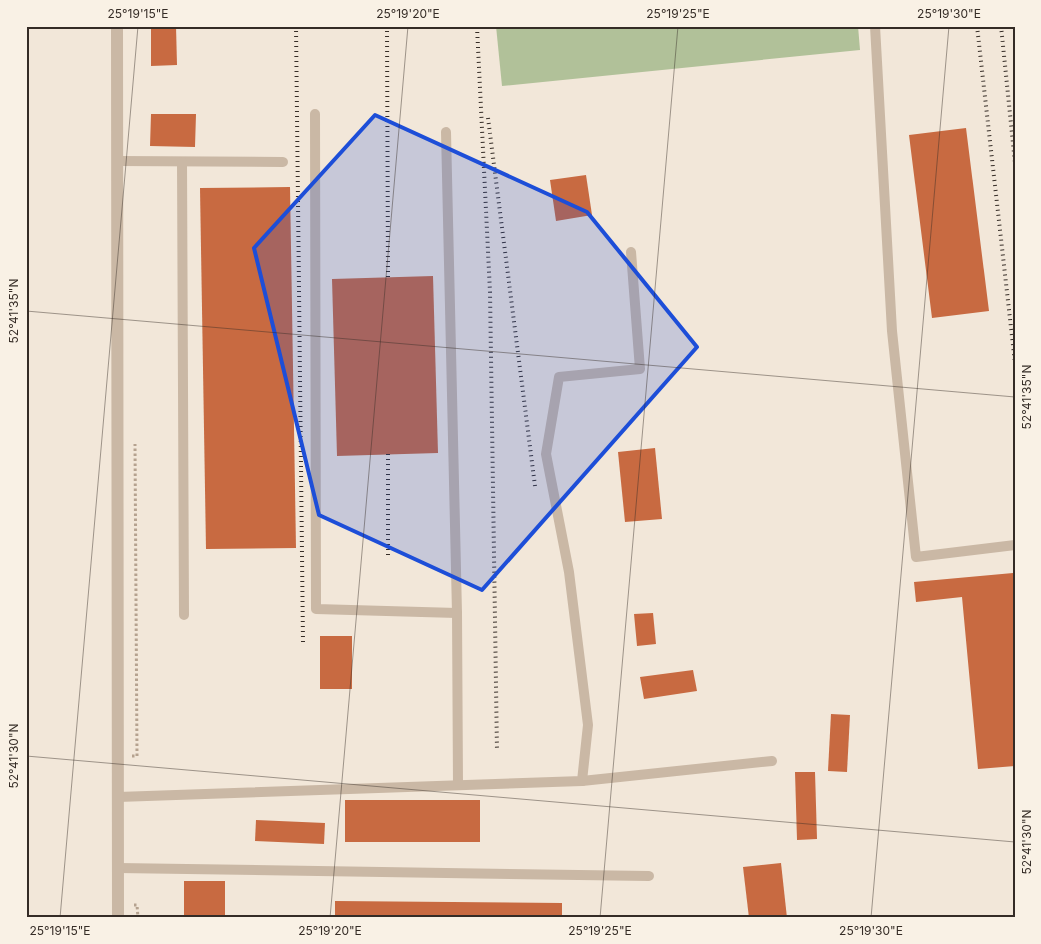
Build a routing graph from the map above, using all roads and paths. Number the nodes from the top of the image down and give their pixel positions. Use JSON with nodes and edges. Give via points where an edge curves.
{"nodes":[{"id":1,"x":117,"y":26,"type":"edge"},
{"id":2,"x":875,"y":26,"type":"edge"},
{"id":3,"x":315,"y":114,"type":"dead end"},
{"id":4,"x":446,"y":132,"type":"dead end"},
{"id":5,"x":118,"y":161,"type":"junction"},
{"id":6,"x":182,"y":162,"type":"junction"},
{"id":7,"x":283,"y":162,"type":"dead end"},
{"id":8,"x":631,"y":252,"type":"dead end"},
{"id":9,"x":1015,"y":544,"type":"edge"},
{"id":10,"x":457,"y":613,"type":"junction"},
{"id":11,"x":184,"y":616,"type":"dead end"},
{"id":12,"x":772,"y":761,"type":"dead end"},
{"id":13,"x":582,"y":781,"type":"junction"},
{"id":14,"x":458,"y":785,"type":"junction"},
{"id":15,"x":118,"y":798,"type":"junction"},
{"id":16,"x":118,"y":868,"type":"junction"},
{"id":17,"x":649,"y":876,"type":"dead end"},
{"id":18,"x":137,"y":905,"type":"dead end"},
{"id":19,"x":118,"y":918,"type":"edge"},
{"id":20,"x":138,"y":918,"type":"edge"}],
"edges":[{"from":1,"to":5,"type":"street"},
{"from":2,"to":9,"type":"lane","via":[[892,331],[916,557]]},
{"from":3,"to":10,"type":"lane","via":[[316,609]]},
{"from":4,"to":10,"type":"lane"},
{"from":5,"to":6,"type":"lane"},
{"from":5,"to":15,"type":"street"},
{"from":6,"to":7,"type":"lane"},
{"from":6,"to":11,"type":"lane"},
{"from":8,"to":13,"type":"lane","via":[[640,369],[559,377],[546,454],[570,572],[588,725]]},
{"from":10,"to":14,"type":"lane"},
{"from":12,"to":13,"type":"lane"},
{"from":13,"to":14,"type":"lane"},
{"from":14,"to":15,"type":"lane"},
{"from":15,"to":16,"type":"street"},
{"from":16,"to":17,"type":"lane"},
{"from":16,"to":19,"type":"street"},
{"from":18,"to":20,"type":"path"}]}
